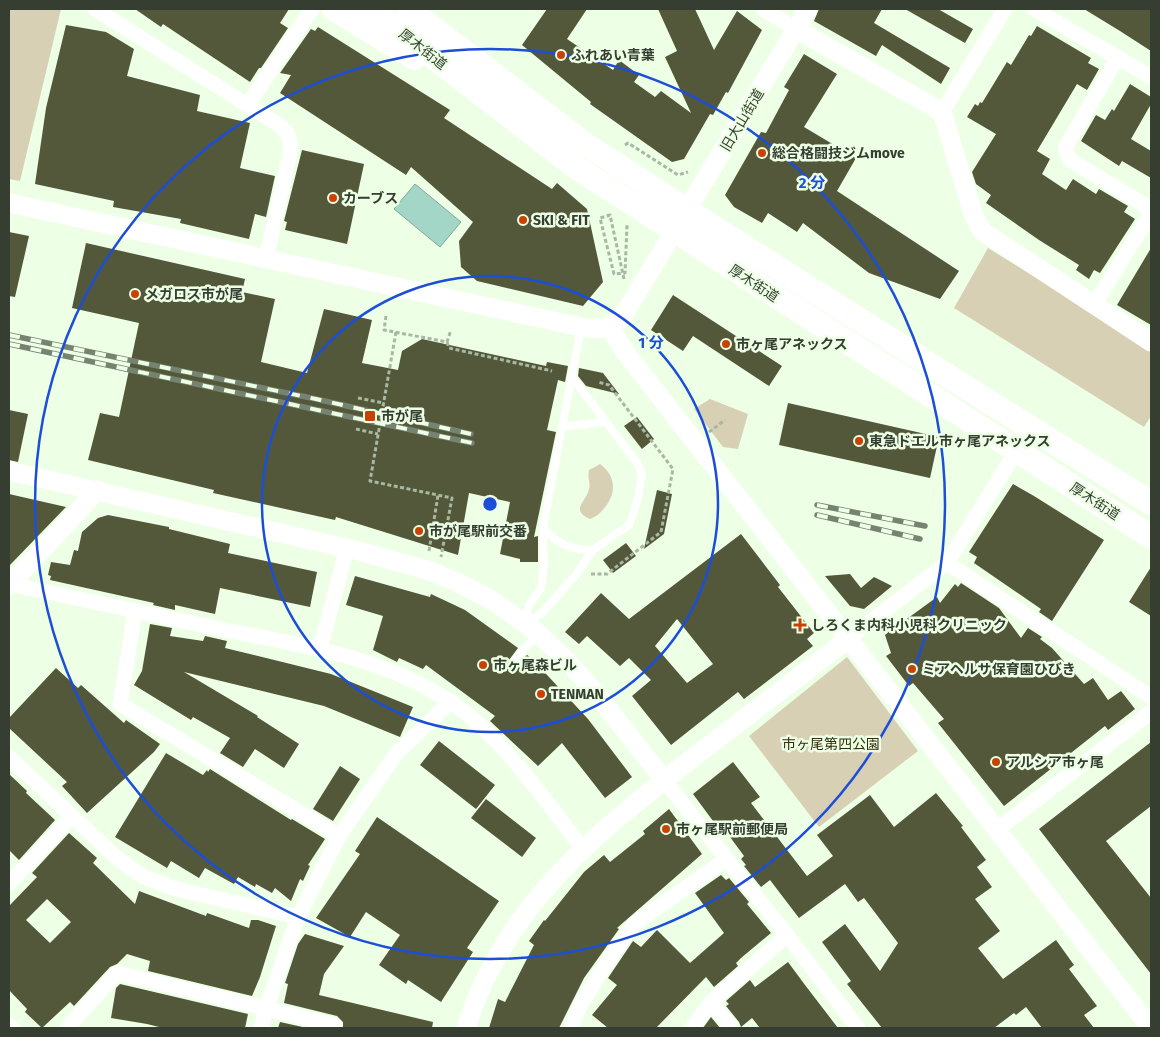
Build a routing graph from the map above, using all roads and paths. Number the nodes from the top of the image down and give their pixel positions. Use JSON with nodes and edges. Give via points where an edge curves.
{"nodes":[{"id":1,"x":96,"y":9,"type":"edge"},
{"id":2,"x":312,"y":9,"type":"edge"},
{"id":3,"x":334,"y":9,"type":"edge"},
{"id":4,"x":371,"y":9,"type":"edge"},
{"id":5,"x":408,"y":9,"type":"edge"},
{"id":6,"x":434,"y":9,"type":"edge"},
{"id":7,"x":763,"y":9,"type":"edge"},
{"id":8,"x":808,"y":9,"type":"edge"},
{"id":9,"x":1005,"y":9,"type":"edge"},
{"id":10,"x":1034,"y":9,"type":"edge"},
{"id":11,"x":796,"y":29,"type":"junction"},
{"id":12,"x":1118,"y":57,"type":"junction"},
{"id":13,"x":1151,"y":77,"type":"edge"},
{"id":14,"x":517,"y":91,"type":"junction"},
{"id":15,"x":481,"y":95,"type":"junction"},
{"id":16,"x":248,"y":104,"type":"junction"},
{"id":17,"x":942,"y":112,"type":"junction"},
{"id":18,"x":621,"y":149,"type":"dead end"},
{"id":19,"x":693,"y":169,"type":"dead end"},
{"id":20,"x":9,"y":204,"type":"edge"},
{"id":21,"x":688,"y":211,"type":"junction"},
{"id":22,"x":632,"y":229,"type":"dead end"},
{"id":23,"x":675,"y":232,"type":"junction"},
{"id":24,"x":266,"y":259,"type":"junction"},
{"id":25,"x":629,"y":273,"type":"dead end"},
{"id":26,"x":1094,"y":304,"type":"junction"},
{"id":27,"x":386,"y":316,"type":"dead end"},
{"id":28,"x":581,"y":327,"type":"junction"},
{"id":29,"x":610,"y":327,"type":"junction"},
{"id":30,"x":451,"y":330,"type":"dead end"},
{"id":31,"x":396,"y":332,"type":"junction"},
{"id":32,"x":447,"y":342,"type":"junction"},
{"id":33,"x":1151,"y":342,"type":"edge"},
{"id":34,"x":552,"y":371,"type":"dead end"},
{"id":35,"x":572,"y":376,"type":"junction"},
{"id":36,"x":358,"y":398,"type":"dead end"},
{"id":37,"x":384,"y":403,"type":"junction"},
{"id":38,"x":725,"y":420,"type":"dead end"},
{"id":39,"x":605,"y":422,"type":"junction"},
{"id":40,"x":562,"y":427,"type":"junction"},
{"id":41,"x":356,"y":429,"type":"dead end"},
{"id":42,"x":378,"y":434,"type":"junction"},
{"id":43,"x":707,"y":434,"type":"dead end"},
{"id":44,"x":1017,"y":450,"type":"junction"},
{"id":45,"x":9,"y":471,"type":"edge"},
{"id":46,"x":98,"y":490,"type":"junction"},
{"id":47,"x":438,"y":495,"type":"junction"},
{"id":48,"x":1151,"y":503,"type":"edge"},
{"id":49,"x":542,"y":528,"type":"junction"},
{"id":50,"x":1151,"y":537,"type":"edge"},
{"id":51,"x":430,"y":547,"type":"dead end"},
{"id":52,"x":347,"y":548,"type":"junction"},
{"id":53,"x":442,"y":550,"type":"dead end"},
{"id":54,"x":593,"y":550,"type":"junction"},
{"id":55,"x":947,"y":563,"type":"junction"},
{"id":56,"x":9,"y":584,"type":"edge"},
{"id":57,"x":135,"y":611,"type":"junction"},
{"id":58,"x":532,"y":628,"type":"junction"},
{"id":59,"x":849,"y":638,"type":"junction"},
{"id":60,"x":320,"y":649,"type":"junction"},
{"id":61,"x":514,"y":661,"type":"dead end"},
{"id":62,"x":1151,"y":697,"type":"edge"},
{"id":63,"x":450,"y":701,"type":"junction"},
{"id":64,"x":1151,"y":712,"type":"edge"},
{"id":65,"x":9,"y":757,"type":"edge"},
{"id":66,"x":664,"y":780,"type":"junction"},
{"id":67,"x":71,"y":817,"type":"junction"},
{"id":68,"x":998,"y":829,"type":"junction"},
{"id":69,"x":339,"y":836,"type":"junction"},
{"id":70,"x":583,"y":849,"type":"junction"},
{"id":71,"x":727,"y":858,"type":"junction"},
{"id":72,"x":9,"y":884,"type":"edge"},
{"id":73,"x":298,"y":917,"type":"junction"},
{"id":74,"x":787,"y":935,"type":"junction"},
{"id":75,"x":711,"y":1002,"type":"junction"},
{"id":76,"x":266,"y":1009,"type":"junction"},
{"id":77,"x":334,"y":1024,"type":"dead end"},
{"id":78,"x":9,"y":1025,"type":"edge"},
{"id":79,"x":12,"y":1028,"type":"edge"},
{"id":80,"x":67,"y":1028,"type":"edge"},
{"id":81,"x":262,"y":1028,"type":"edge"},
{"id":82,"x":466,"y":1028,"type":"edge"},
{"id":83,"x":570,"y":1028,"type":"edge"},
{"id":84,"x":692,"y":1028,"type":"edge"},
{"id":85,"x":732,"y":1028,"type":"edge"},
{"id":86,"x":858,"y":1028,"type":"edge"},
{"id":87,"x":1151,"y":1028,"type":"edge"}],
"edges":[{"from":1,"to":16,"type":"street"},
{"from":2,"to":16,"type":"street"},
{"from":3,"to":15,"type":"highway","via":[[394,47]]},
{"from":4,"to":15,"type":"highway","name":"厚木街道"},
{"from":5,"to":14,"type":"highway","name":"厚木街道"},
{"from":6,"to":14,"type":"highway"},
{"from":7,"to":11,"type":"street"},
{"from":8,"to":11,"type":"street","name":"旧大山街道"},
{"from":9,"to":17,"type":"street"},
{"from":10,"to":12,"type":"street"},
{"from":11,"to":17,"type":"street"},
{"from":11,"to":21,"type":"street","name":"旧大山街道"},
{"from":12,"to":13,"type":"street"},
{"from":12,"to":26,"type":"street","via":[[1064,148],[1070,160],[1143,204],[1151,213]]},
{"from":14,"to":21,"type":"highway","name":"厚木街道","via":[[582,142]]},
{"from":15,"to":23,"type":"highway","name":"厚木街道","via":[[577,168]]},
{"from":16,"to":24,"type":"street","via":[[288,134],[291,149]]},
{"from":17,"to":26,"type":"street","via":[[974,216],[982,231]]},
{"from":18,"to":19,"type":"path","via":[[628,143],[678,175]]},
{"from":20,"to":24,"type":"street"},
{"from":21,"to":23,"type":"street","name":"旧大山街道"},
{"from":21,"to":48,"type":"highway","name":"厚木街道"},
{"from":22,"to":25,"type":"path","via":[[627,225],[625,273],[619,273],[614,274],[600,218],[610,215],[620,262],[622,271],[624,280]]},
{"from":23,"to":29,"type":"street","name":"旧大山街道","via":[[623,316]]},
{"from":23,"to":44,"type":"highway","name":"厚木街道"},
{"from":24,"to":28,"type":"street"},
{"from":26,"to":33,"type":"street"},
{"from":27,"to":31,"type":"path","via":[[384,330]]},
{"from":28,"to":29,"type":"street"},
{"from":28,"to":35,"type":"lane"},
{"from":29,"to":59,"type":"street","via":[[625,352]]},
{"from":30,"to":32,"type":"path"},
{"from":31,"to":32,"type":"path"},
{"from":31,"to":37,"type":"path"},
{"from":32,"to":34,"type":"path","via":[[449,348]]},
{"from":35,"to":39,"type":"lane"},
{"from":35,"to":40,"type":"lane"},
{"from":36,"to":37,"type":"path"},
{"from":37,"to":42,"type":"path"},
{"from":38,"to":43,"type":"path"},
{"from":39,"to":40,"type":"lane"},
{"from":39,"to":54,"type":"lane","via":[[638,464],[642,474],[628,525]]},
{"from":40,"to":49,"type":"lane"},
{"from":41,"to":42,"type":"path"},
{"from":42,"to":47,"type":"path","via":[[370,481]]},
{"from":44,"to":50,"type":"highway","name":"厚木街道"},
{"from":44,"to":55,"type":"street"},
{"from":45,"to":46,"type":"street"},
{"from":46,"to":52,"type":"street"},
{"from":46,"to":56,"type":"street"},
{"from":47,"to":51,"type":"path"},
{"from":47,"to":53,"type":"path","via":[[452,498]]},
{"from":49,"to":54,"type":"lane","via":[[563,545]]},
{"from":49,"to":58,"type":"lane","via":[[544,563],[541,588],[529,605]]},
{"from":52,"to":58,"type":"street","via":[[430,571],[457,582],[493,601]]},
{"from":52,"to":60,"type":"street"},
{"from":54,"to":58,"type":"lane"},
{"from":55,"to":59,"type":"street"},
{"from":55,"to":62,"type":"street"},
{"from":56,"to":57,"type":"street"},
{"from":57,"to":60,"type":"street"},
{"from":57,"to":69,"type":"street","via":[[120,704]]},
{"from":58,"to":61,"type":"lane"},
{"from":58,"to":66,"type":"street","via":[[595,692]]},
{"from":59,"to":66,"type":"street"},
{"from":59,"to":68,"type":"street"},
{"from":60,"to":63,"type":"street","via":[[376,664]]},
{"from":63,"to":69,"type":"street","via":[[397,753]]},
{"from":63,"to":70,"type":"street","via":[[478,723],[510,757]]},
{"from":64,"to":68,"type":"street"},
{"from":65,"to":67,"type":"street"},
{"from":66,"to":70,"type":"street"},
{"from":66,"to":71,"type":"street"},
{"from":67,"to":72,"type":"street"},
{"from":67,"to":73,"type":"street","via":[[118,860],[144,877],[176,889]]},
{"from":68,"to":87,"type":"street"},
{"from":69,"to":73,"type":"street"},
{"from":70,"to":82,"type":"street","via":[[550,882],[510,935],[494,961]]},
{"from":71,"to":74,"type":"street"},
{"from":71,"to":83,"type":"street","via":[[634,924],[604,966]]},
{"from":73,"to":76,"type":"street"},
{"from":74,"to":75,"type":"street"},
{"from":74,"to":86,"type":"street"},
{"from":75,"to":84,"type":"street"},
{"from":75,"to":85,"type":"street"},
{"from":76,"to":77,"type":"street"},
{"from":76,"to":80,"type":"street","via":[[117,973]]},
{"from":76,"to":81,"type":"street"},
{"from":78,"to":79,"type":"street"}]}
